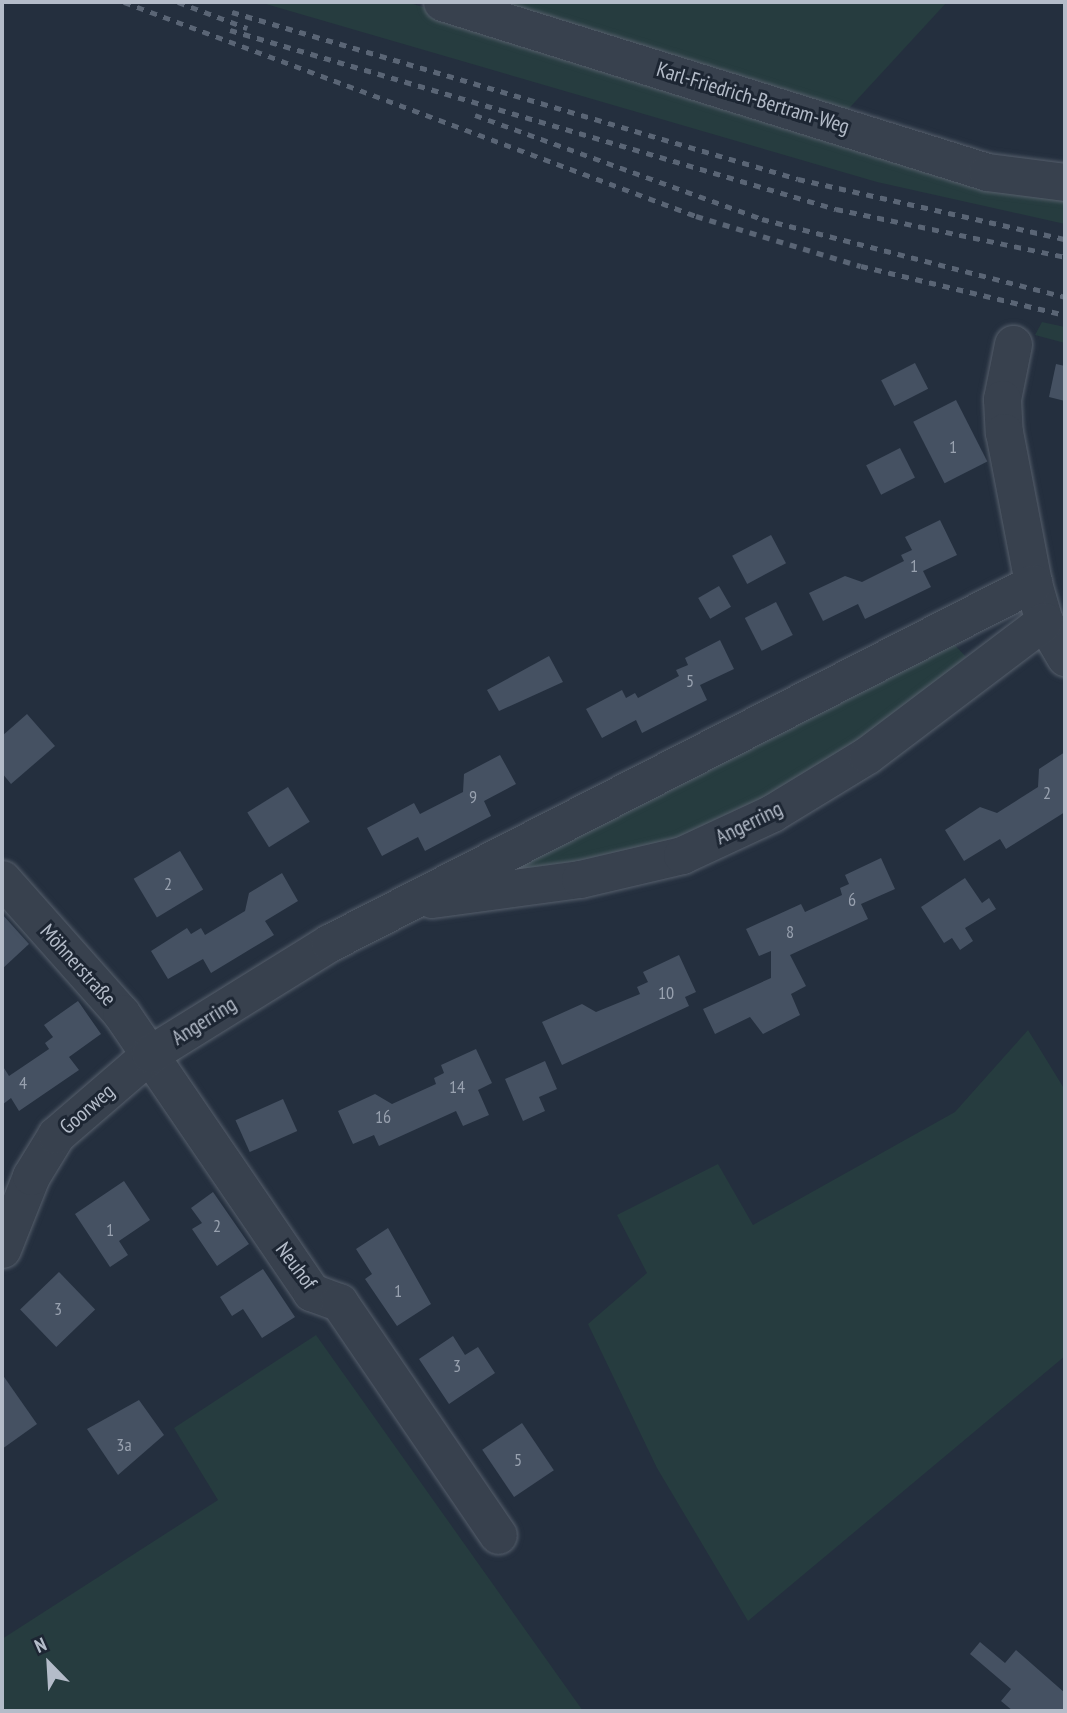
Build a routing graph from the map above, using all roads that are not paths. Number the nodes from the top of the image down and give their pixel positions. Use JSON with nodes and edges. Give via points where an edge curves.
{"nodes":[{"id":1,"x":442,"y":2,"type":"edge"},
{"id":2,"x":1065,"y":182,"type":"edge"},
{"id":3,"x":1013,"y":344,"type":"dead end"},
{"id":4,"x":1032,"y":583,"type":"junction"},
{"id":5,"x":1044,"y":621,"type":"junction"},
{"id":6,"x":1065,"y":657,"type":"edge"},
{"id":7,"x":2,"y":879,"type":"edge"},
{"id":8,"x":404,"y":903,"type":"junction"},
{"id":9,"x":150,"y":1054,"type":"junction"},
{"id":10,"x":2,"y":1249,"type":"edge"},
{"id":11,"x":498,"y":1535,"type":"dead end"}],
"edges":[{"from":1,"to":2,"type":"street","name":"Karl-Friedrich-Bertram-Weg","via":[[987,172]]},
{"from":3,"to":4,"type":"street","via":[[1002,399],[1004,432]]},
{"from":4,"to":5,"type":"street"},
{"from":4,"to":8,"type":"street","name":"Angerring"},
{"from":5,"to":6,"type":"street"},
{"from":5,"to":8,"type":"street","name":"Angerring","via":[[867,755],[772,813],[682,855],[580,879]]},
{"from":7,"to":9,"type":"street","name":"Möhnerstraße"},
{"from":8,"to":9,"type":"street","name":"Angerring"},
{"from":9,"to":10,"type":"street","name":"Goorweg","via":[[56,1135],[31,1176]]},
{"from":9,"to":11,"type":"street","name":"Neuhof","via":[[311,1292],[339,1302]]}]}
